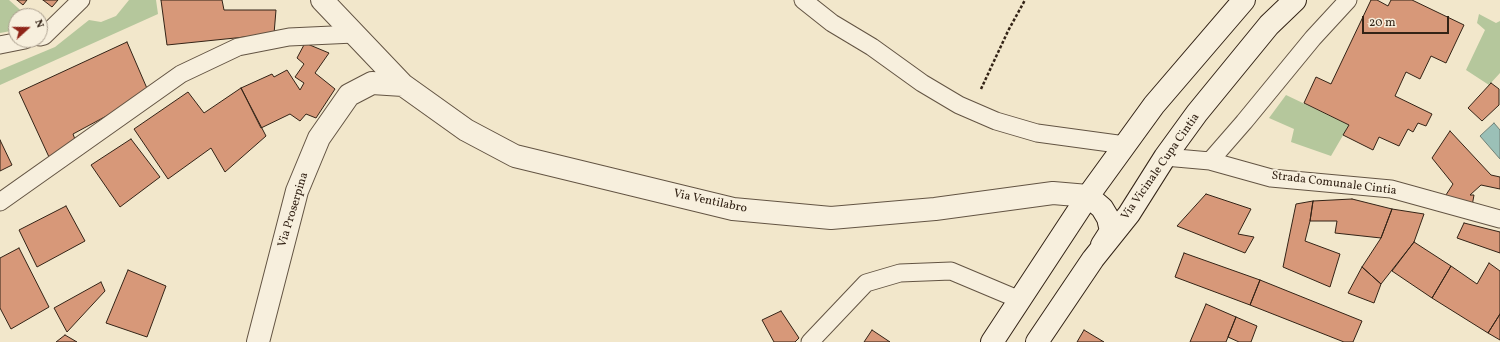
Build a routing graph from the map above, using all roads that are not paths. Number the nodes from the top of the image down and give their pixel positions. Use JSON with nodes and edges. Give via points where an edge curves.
{"nodes":[{"id":1,"x":81,"y":0,"type":"edge"},
{"id":2,"x":322,"y":0,"type":"edge"},
{"id":3,"x":803,"y":0,"type":"edge"},
{"id":4,"x":1244,"y":0,"type":"edge"},
{"id":5,"x":1296,"y":0,"type":"edge"},
{"id":6,"x":1348,"y":0,"type":"edge"},
{"id":7,"x":48,"y":32,"type":"edge"},
{"id":8,"x":354,"y":34,"type":"junction"},
{"id":9,"x":403,"y":85,"type":"junction"},
{"id":10,"x":1125,"y":145,"type":"junction"},
{"id":11,"x":1165,"y":157,"type":"junction"},
{"id":12,"x":1210,"y":161,"type":"junction"},
{"id":13,"x":1088,"y":196,"type":"junction"},
{"id":14,"x":0,"y":202,"type":"edge"},
{"id":15,"x":1500,"y":219,"type":"edge"},
{"id":16,"x":1093,"y":259,"type":"junction"},
{"id":17,"x":1020,"y":300,"type":"junction"},
{"id":18,"x":258,"y":342,"type":"edge"},
{"id":19,"x":810,"y":342,"type":"edge"},
{"id":20,"x":992,"y":342,"type":"edge"},
{"id":21,"x":1037,"y":342,"type":"edge"}],
"edges":[{"from":1,"to":7,"type":"lane"},
{"from":2,"to":8,"type":"street","name":"Via Ventilabro"},
{"from":3,"to":10,"type":"lane","via":[[832,23],[872,47],[922,83],[959,105],[996,122],[1038,133]]},
{"from":4,"to":10,"type":"street","via":[[1154,105]]},
{"from":5,"to":11,"type":"street","name":"Via Vicinale Cupa Cintia","via":[[1270,25]]},
{"from":6,"to":12,"type":"lane"},
{"from":8,"to":9,"type":"street","name":"Via Ventilabro"},
{"from":8,"to":14,"type":"lane","via":[[289,37],[238,47],[181,74]]},
{"from":9,"to":13,"type":"street","name":"Via Ventilabro","via":[[466,130],[516,156],[733,209],[831,218],[935,209],[1053,193]]},
{"from":9,"to":18,"type":"street","name":"Via Proserpina","via":[[372,83],[350,95],[319,138],[297,191]]},
{"from":10,"to":13,"type":"street"},
{"from":11,"to":12,"type":"lane","name":"Strada Comunale Cintia"},
{"from":11,"to":16,"type":"street","name":"Via Vicinale Cupa Cintia","via":[[1129,214]]},
{"from":12,"to":15,"type":"lane","name":"Strada Comunale Cintia","via":[[1272,178],[1391,189]]},
{"from":13,"to":16,"type":"street","via":[[1102,208],[1111,231]]},
{"from":13,"to":17,"type":"street"},
{"from":16,"to":21,"type":"street","name":"Via Vicinale Cupa Cintia"},
{"from":17,"to":19,"type":"lane","via":[[951,270],[900,273],[866,282]]},
{"from":17,"to":20,"type":"street"}]}
